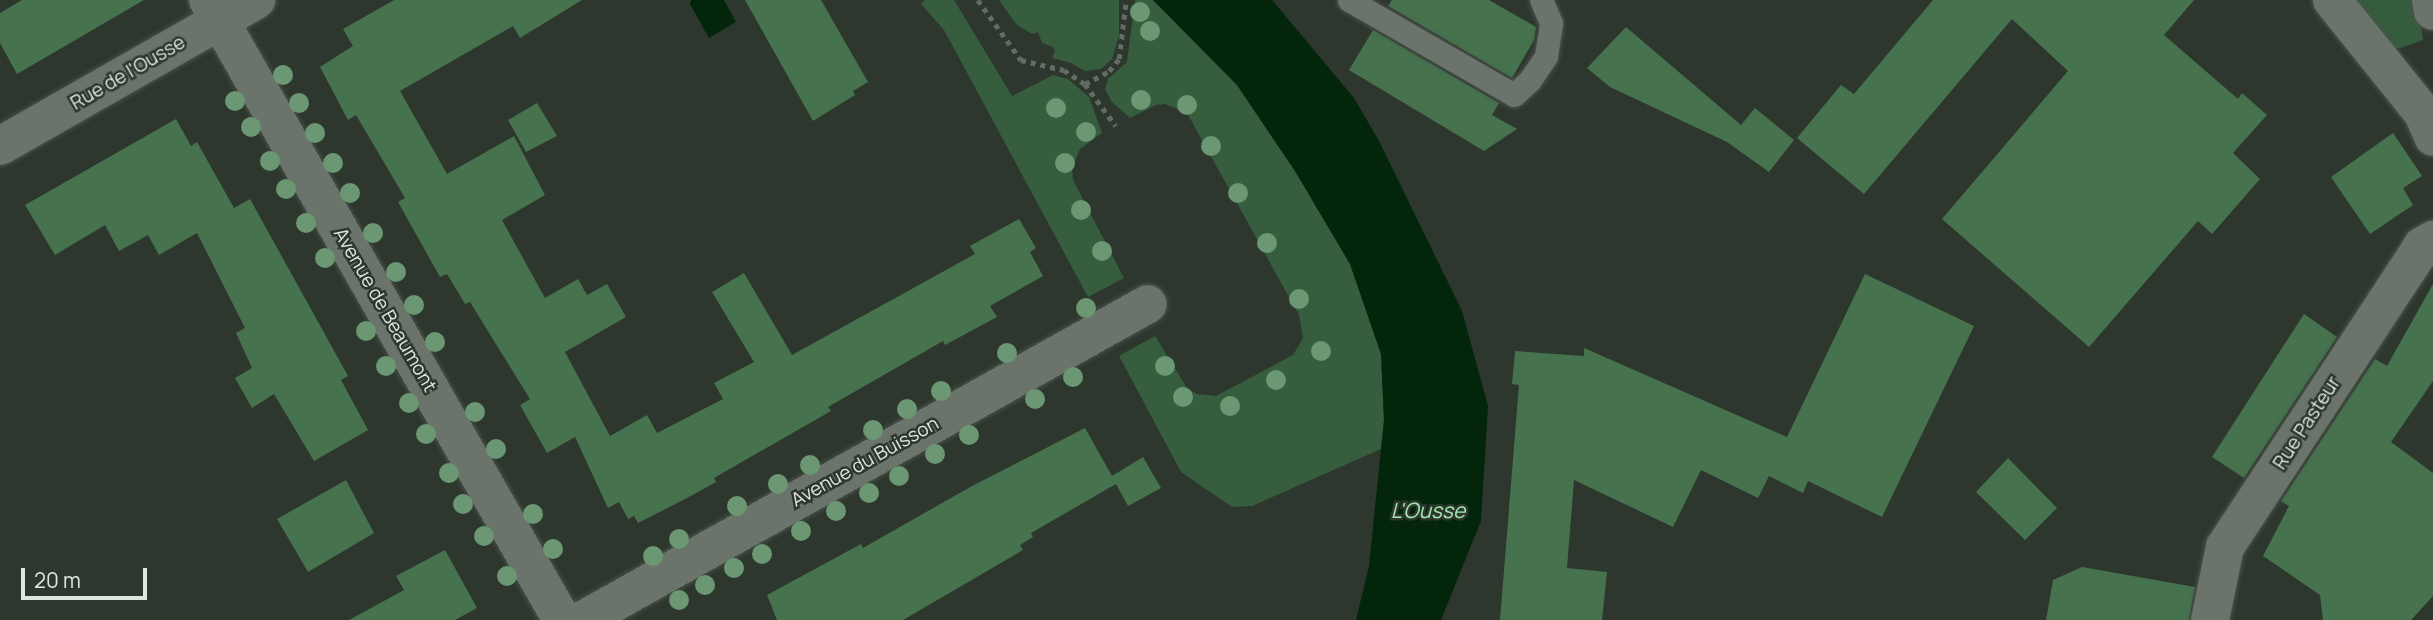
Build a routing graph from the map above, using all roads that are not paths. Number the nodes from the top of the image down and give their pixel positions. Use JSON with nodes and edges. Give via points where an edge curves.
{"nodes":[{"id":1,"x":256,"y":0,"type":"edge"},
{"id":2,"x":1349,"y":0,"type":"edge"},
{"id":3,"x":1541,"y":0,"type":"edge"},
{"id":4,"x":2332,"y":0,"type":"edge"},
{"id":5,"x":2431,"y":0,"type":"edge"},
{"id":6,"x":214,"y":10,"type":"edge"},
{"id":7,"x":2433,"y":11,"type":"edge"},
{"id":8,"x":2433,"y":76,"type":"edge"},
{"id":9,"x":2428,"y":125,"type":"edge"},
{"id":10,"x":0,"y":146,"type":"edge"},
{"id":11,"x":2433,"y":240,"type":"edge"},
{"id":12,"x":1148,"y":304,"type":"dead end"},
{"id":13,"x":562,"y":620,"type":"edge"},
{"id":14,"x":583,"y":620,"type":"edge"},
{"id":15,"x":2210,"y":620,"type":"edge"}],
"edges":[{"from":1,"to":6,"type":"street","name":"Rue de l'Ousse"},
{"from":2,"to":3,"type":"lane","via":[[1514,95],[1546,56],[1550,23]]},
{"from":4,"to":9,"type":"street"},
{"from":5,"to":7,"type":"street"},
{"from":6,"to":10,"type":"street","name":"Rue de l'Ousse"},
{"from":6,"to":13,"type":"street","name":"Avenue de Beaumont"},
{"from":8,"to":9,"type":"street"},
{"from":11,"to":15,"type":"street","name":"Rue Pasteur","via":[[2417,255],[2225,547]]},
{"from":12,"to":14,"type":"street","name":"Avenue du Buisson"}]}
